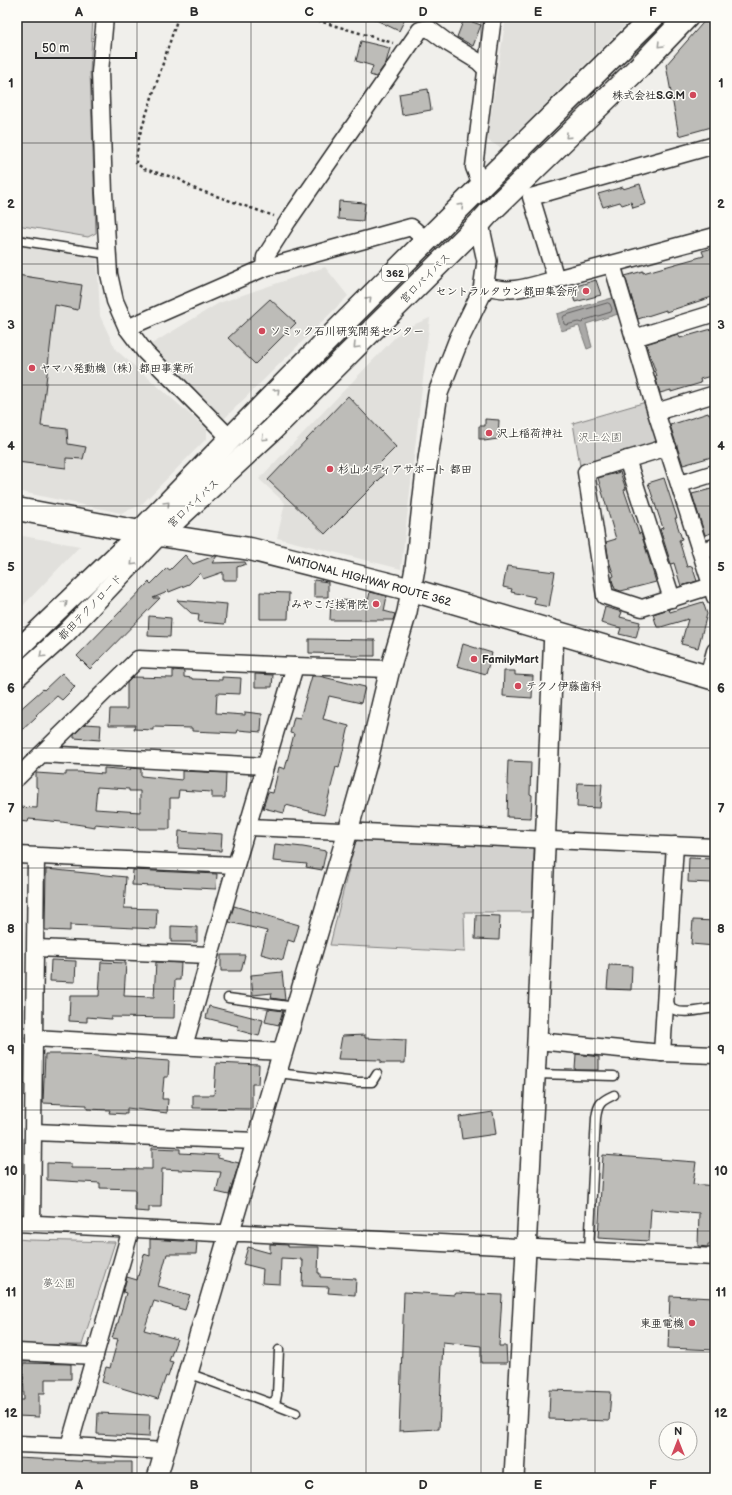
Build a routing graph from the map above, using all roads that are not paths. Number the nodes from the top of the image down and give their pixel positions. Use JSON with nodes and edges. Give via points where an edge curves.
{"nodes":[{"id":1,"x":105,"y":17,"type":"edge"},
{"id":2,"x":493,"y":17,"type":"edge"},
{"id":3,"x":654,"y":17,"type":"edge"},
{"id":4,"x":687,"y":17,"type":"edge"},
{"id":5,"x":486,"y":69,"type":"junction"},
{"id":6,"x":715,"y":145,"type":"edge"},
{"id":7,"x":481,"y":185,"type":"junction"},
{"id":8,"x":479,"y":224,"type":"junction"},
{"id":9,"x":715,"y":236,"type":"edge"},
{"id":10,"x":17,"y":240,"type":"edge"},
{"id":11,"x":427,"y":241,"type":"junction"},
{"id":12,"x":107,"y":254,"type":"junction"},
{"id":13,"x":612,"y":264,"type":"junction"},
{"id":14,"x":264,"y":268,"type":"junction"},
{"id":15,"x":556,"y":279,"type":"junction"},
{"id":16,"x":484,"y":285,"type":"junction"},
{"id":17,"x":715,"y":313,"type":"edge"},
{"id":18,"x":127,"y":328,"type":"junction"},
{"id":19,"x":634,"y":338,"type":"junction"},
{"id":20,"x":715,"y":394,"type":"edge"},
{"id":21,"x":656,"y":412,"type":"junction"},
{"id":22,"x":230,"y":438,"type":"junction"},
{"id":23,"x":668,"y":447,"type":"junction"},
{"id":24,"x":628,"y":459,"type":"junction"},
{"id":25,"x":715,"y":473,"type":"edge"},
{"id":26,"x":680,"y":484,"type":"junction"},
{"id":27,"x":17,"y":509,"type":"edge"},
{"id":28,"x":150,"y":533,"type":"junction"},
{"id":29,"x":708,"y":549,"type":"edge"},
{"id":30,"x":412,"y":590,"type":"junction"},
{"id":31,"x":713,"y":592,"type":"edge"},
{"id":32,"x":672,"y":599,"type":"junction"},
{"id":33,"x":554,"y":631,"type":"junction"},
{"id":34,"x":17,"y":650,"type":"edge"},
{"id":35,"x":715,"y":651,"type":"edge"},
{"id":36,"x":295,"y":666,"type":"junction"},
{"id":37,"x":390,"y":669,"type":"junction"},
{"id":38,"x":17,"y":677,"type":"edge"},
{"id":39,"x":711,"y":678,"type":"edge"},
{"id":40,"x":42,"y":754,"type":"junction"},
{"id":41,"x":265,"y":766,"type":"junction"},
{"id":42,"x":17,"y":778,"type":"edge"},
{"id":43,"x":248,"y":827,"type":"junction"},
{"id":44,"x":348,"y":831,"type":"junction"},
{"id":45,"x":544,"y":840,"type":"junction"},
{"id":46,"x":675,"y":845,"type":"junction"},
{"id":47,"x":715,"y":847,"type":"edge"},
{"id":48,"x":17,"y":855,"type":"edge"},
{"id":49,"x":36,"y":856,"type":"junction"},
{"id":50,"x":236,"y":866,"type":"junction"},
{"id":51,"x":36,"y":948,"type":"junction"},
{"id":52,"x":210,"y":955,"type":"junction"},
{"id":53,"x":666,"y":993,"type":"junction"},
{"id":54,"x":228,"y":998,"type":"dead end"},
{"id":55,"x":296,"y":1007,"type":"junction"},
{"id":56,"x":715,"y":1008,"type":"edge"},
{"id":57,"x":34,"y":1038,"type":"junction"},
{"id":58,"x":537,"y":1041,"type":"junction"},
{"id":59,"x":184,"y":1046,"type":"junction"},
{"id":60,"x":282,"y":1052,"type":"junction"},
{"id":61,"x":662,"y":1053,"type":"junction"},
{"id":62,"x":715,"y":1055,"type":"edge"},
{"id":63,"x":277,"y":1073,"type":"junction"},
{"id":64,"x":378,"y":1074,"type":"dead end"},
{"id":65,"x":535,"y":1074,"type":"junction"},
{"id":66,"x":614,"y":1076,"type":"dead end"},
{"id":67,"x":614,"y":1095,"type":"dead end"},
{"id":68,"x":34,"y":1132,"type":"junction"},
{"id":69,"x":256,"y":1141,"type":"junction"},
{"id":70,"x":25,"y":1223,"type":"edge"},
{"id":71,"x":131,"y":1229,"type":"junction"},
{"id":72,"x":230,"y":1233,"type":"junction"},
{"id":73,"x":525,"y":1247,"type":"junction"},
{"id":74,"x":589,"y":1250,"type":"junction"},
{"id":75,"x":715,"y":1256,"type":"edge"},
{"id":76,"x":279,"y":1350,"type":"dead end"},
{"id":77,"x":17,"y":1352,"type":"edge"},
{"id":78,"x":95,"y":1356,"type":"junction"},
{"id":79,"x":188,"y":1372,"type":"junction"},
{"id":80,"x":270,"y":1403,"type":"junction"},
{"id":81,"x":296,"y":1413,"type":"dead end"},
{"id":82,"x":17,"y":1444,"type":"edge"},
{"id":83,"x":69,"y":1446,"type":"junction"},
{"id":84,"x":166,"y":1451,"type":"junction"},
{"id":85,"x":158,"y":1478,"type":"edge"},
{"id":86,"x":514,"y":1478,"type":"edge"}],
"edges":[{"from":1,"to":12,"type":"street","via":[[100,72]]},
{"from":2,"to":5,"type":"street"},
{"from":3,"to":7,"type":"highway","name":"宮口バイパス","number":"362"},
{"from":4,"to":8,"type":"highway","name":"宮口バイパス","number":"362","one_way":true},
{"from":5,"to":7,"type":"street","via":[[474,167]]},
{"from":5,"to":14,"type":"street","via":[[428,28],[420,30],[288,221],[265,257]]},
{"from":6,"to":15,"type":"street","via":[[531,198]]},
{"from":11,"to":7,"type":"highway","name":"宮口バイパス","number":"362","one_way":true},
{"from":8,"to":16,"type":"street","via":[[487,261]]},
{"from":8,"to":28,"type":"highway","name":"宮口バイパス","number":"362","one_way":true,"via":[[273,429]]},
{"from":9,"to":13,"type":"street"},
{"from":10,"to":12,"type":"lane"},
{"from":11,"to":14,"type":"street","via":[[411,227]]},
{"from":22,"to":11,"type":"highway","name":"宮口バイパス","number":"362","one_way":true},
{"from":12,"to":18,"type":"street","via":[[115,300]]},
{"from":13,"to":15,"type":"street"},
{"from":13,"to":19,"type":"street"},
{"from":14,"to":18,"type":"street"},
{"from":15,"to":16,"type":"street","via":[[518,290],[494,289]]},
{"from":16,"to":30,"type":"street","via":[[438,392]]},
{"from":17,"to":19,"type":"street"},
{"from":18,"to":22,"type":"street","via":[[145,352]]},
{"from":19,"to":21,"type":"street"},
{"from":20,"to":21,"type":"street"},
{"from":21,"to":23,"type":"street"},
{"from":28,"to":22,"type":"highway","name":"宮口バイパス","number":"362","one_way":true},
{"from":23,"to":24,"type":"street"},
{"from":23,"to":26,"type":"street"},
{"from":24,"to":32,"type":"street"},
{"from":24,"to":32,"type":"street","via":[[586,472],[605,596],[642,608]]},
{"from":25,"to":26,"type":"street"},
{"from":26,"to":29,"type":"street"},
{"from":27,"to":28,"type":"highway","name":"NATIONAL HIGHWAY ROUTE 362"},
{"from":28,"to":30,"type":"highway","name":"NATIONAL HIGHWAY ROUTE 362","via":[[250,549]]},
{"from":34,"to":28,"type":"street","name":"都田テクノロード","one_way":true},
{"from":28,"to":38,"type":"street","name":"都田テクノロード","one_way":true,"via":[[66,633]]},
{"from":29,"to":31,"type":"street"},
{"from":30,"to":33,"type":"highway","name":"NATIONAL HIGHWAY ROUTE 362"},
{"from":30,"to":37,"type":"street"},
{"from":31,"to":32,"type":"street"},
{"from":33,"to":39,"type":"highway","name":"NATIONAL HIGHWAY ROUTE 362"},
{"from":33,"to":45,"type":"street"},
{"from":35,"to":39,"type":"street"},
{"from":36,"to":37,"type":"street"},
{"from":36,"to":40,"type":"street","via":[[138,659]]},
{"from":36,"to":41,"type":"street"},
{"from":37,"to":44,"type":"street"},
{"from":40,"to":41,"type":"street"},
{"from":40,"to":42,"type":"street"},
{"from":41,"to":43,"type":"street"},
{"from":43,"to":44,"type":"street"},
{"from":43,"to":50,"type":"street"},
{"from":44,"to":45,"type":"street"},
{"from":44,"to":55,"type":"street"},
{"from":45,"to":46,"type":"street"},
{"from":45,"to":58,"type":"street"},
{"from":46,"to":47,"type":"street"},
{"from":46,"to":53,"type":"street"},
{"from":48,"to":49,"type":"street"},
{"from":49,"to":50,"type":"street"},
{"from":49,"to":51,"type":"street"},
{"from":50,"to":52,"type":"street"},
{"from":51,"to":52,"type":"street"},
{"from":51,"to":57,"type":"street"},
{"from":52,"to":59,"type":"street"},
{"from":53,"to":56,"type":"lane","via":[[671,1008],[675,1011]]},
{"from":53,"to":61,"type":"street"},
{"from":54,"to":55,"type":"lane"},
{"from":55,"to":60,"type":"street"},
{"from":57,"to":59,"type":"street"},
{"from":57,"to":68,"type":"street"},
{"from":58,"to":61,"type":"street"},
{"from":58,"to":65,"type":"street"},
{"from":59,"to":60,"type":"street"},
{"from":60,"to":63,"type":"street"},
{"from":61,"to":62,"type":"street"},
{"from":63,"to":64,"type":"lane","via":[[356,1082],[372,1082]]},
{"from":63,"to":69,"type":"street"},
{"from":65,"to":66,"type":"lane"},
{"from":65,"to":73,"type":"street"},
{"from":67,"to":74,"type":"lane","via":[[603,1100],[597,1107]]},
{"from":68,"to":69,"type":"street"},
{"from":68,"to":70,"type":"street"},
{"from":69,"to":72,"type":"street"},
{"from":70,"to":71,"type":"street"},
{"from":71,"to":72,"type":"street"},
{"from":71,"to":78,"type":"street"},
{"from":72,"to":73,"type":"street"},
{"from":72,"to":79,"type":"street"},
{"from":73,"to":74,"type":"street"},
{"from":73,"to":86,"type":"street"},
{"from":74,"to":75,"type":"street"},
{"from":76,"to":80,"type":"lane","via":[[277,1395],[276,1400]]},
{"from":77,"to":78,"type":"street"},
{"from":78,"to":83,"type":"street"},
{"from":79,"to":80,"type":"lane"},
{"from":79,"to":84,"type":"street"},
{"from":80,"to":81,"type":"lane"},
{"from":82,"to":83,"type":"street"},
{"from":83,"to":84,"type":"street"},
{"from":84,"to":85,"type":"street"}]}
